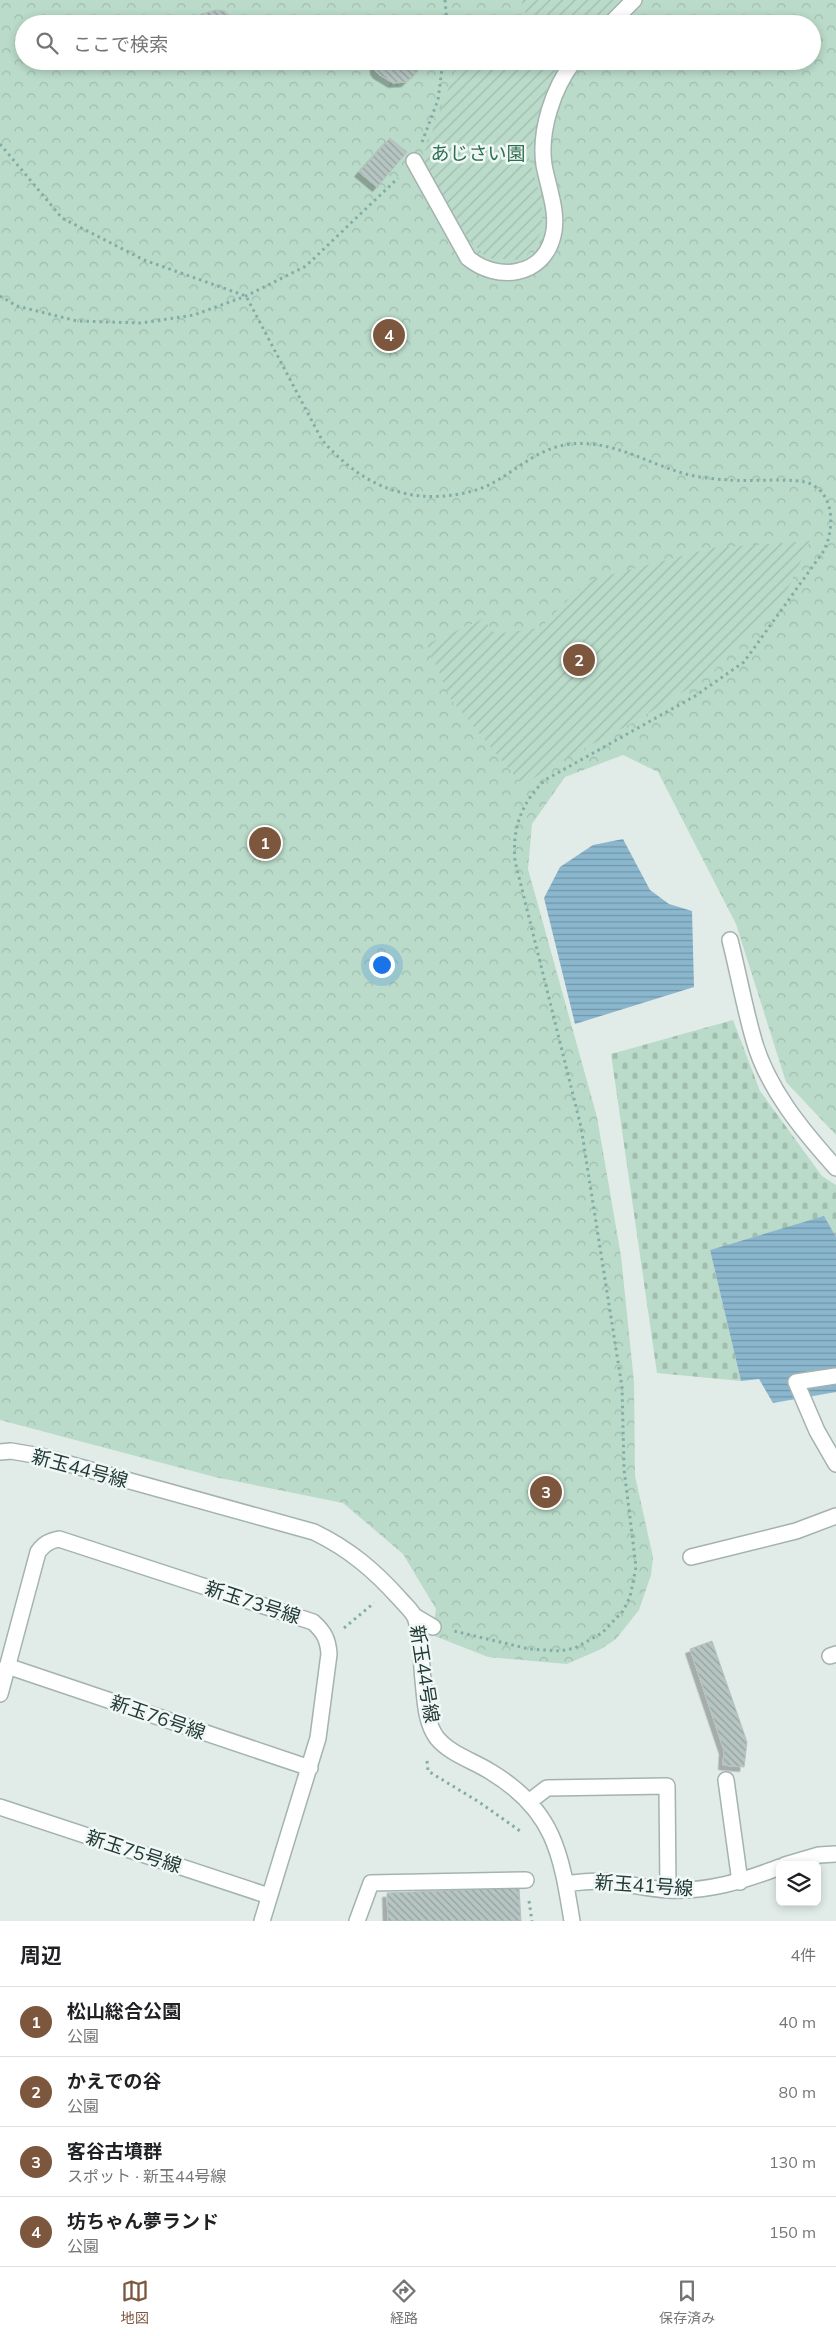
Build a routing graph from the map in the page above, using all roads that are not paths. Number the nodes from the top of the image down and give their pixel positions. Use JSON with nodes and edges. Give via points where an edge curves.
{"nodes":[{"id":1,"x":634,"y":0,"type":"edge"},
{"id":2,"x":619,"y":15,"type":"edge"},
{"id":3,"x":569,"y":70,"type":"edge"},
{"id":4,"x":414,"y":161,"type":"road end"},
{"id":5,"x":730,"y":940,"type":"dead end"},
{"id":6,"x":836,"y":1168,"type":"edge"},
{"id":7,"x":836,"y":1376,"type":"edge"},
{"id":8,"x":0,"y":1452,"type":"edge"},
{"id":9,"x":836,"y":1464,"type":"edge"},
{"id":10,"x":836,"y":1516,"type":"edge"},
{"id":11,"x":691,"y":1558,"type":"dead end"},
{"id":12,"x":416,"y":1617,"type":"junction"},
{"id":13,"x":434,"y":1627,"type":"road end"},
{"id":14,"x":7,"y":1666,"type":"junction"},
{"id":15,"x":0,"y":1694,"type":"edge"},
{"id":16,"x":310,"y":1768,"type":"junction"},
{"id":17,"x":726,"y":1780,"type":"dead end"},
{"id":18,"x":530,"y":1801,"type":"junction"},
{"id":19,"x":0,"y":1807,"type":"edge"},
{"id":20,"x":836,"y":1854,"type":"edge"},
{"id":21,"x":799,"y":1861,"type":"edge"},
{"id":22,"x":776,"y":1868,"type":"edge"},
{"id":23,"x":526,"y":1880,"type":"dead end"},
{"id":24,"x":740,"y":1882,"type":"junction"},
{"id":25,"x":566,"y":1884,"type":"junction"},
{"id":26,"x":668,"y":1890,"type":"junction"},
{"id":27,"x":269,"y":1896,"type":"junction"},
{"id":28,"x":262,"y":1921,"type":"edge"},
{"id":29,"x":357,"y":1921,"type":"edge"},
{"id":30,"x":572,"y":1921,"type":"edge"}],
"edges":[{"from":1,"to":2,"type":"street"},
{"from":3,"to":4,"type":"street","via":[[558,88],[545,137],[544,162],[555,221],[553,238],[545,254],[532,266],[516,272],[498,273],[482,268],[468,258]]},
{"from":5,"to":6,"type":"street","via":[[753,1038],[770,1079],[811,1140]]},
{"from":7,"to":9,"type":"street","via":[[796,1382],[817,1431]]},
{"from":8,"to":12,"type":"street","name":"新玉44号線","via":[[40,1456],[314,1532],[358,1557]]},
{"from":10,"to":11,"type":"street","via":[[796,1531]]},
{"from":12,"to":13,"type":"street"},
{"from":12,"to":18,"type":"street","name":"新玉44号線","via":[[426,1705],[437,1737],[446,1747],[511,1784]]},
{"from":14,"to":15,"type":"street","name":"新玉73号線"},
{"from":14,"to":16,"type":"street","name":"新玉76号線"},
{"from":14,"to":16,"type":"street","name":"新玉73号線","via":[[38,1552],[42,1545],[59,1539],[313,1622],[328,1640],[329,1666]]},
{"from":16,"to":27,"type":"street"},
{"from":17,"to":24,"type":"street"},
{"from":18,"to":25,"type":"street","name":"新玉44号線","via":[[557,1846]]},
{"from":18,"to":26,"type":"street","via":[[548,1788],[667,1786]]},
{"from":19,"to":27,"type":"street","name":"新玉75号線"},
{"from":20,"to":21,"type":"street"},
{"from":22,"to":24,"type":"street","name":"新玉41号線"},
{"from":23,"to":29,"type":"street","via":[[371,1883]]},
{"from":24,"to":26,"type":"street","name":"新玉41号線","via":[[714,1888]]},
{"from":25,"to":26,"type":"street","name":"新玉41号線","via":[[604,1881]]},
{"from":25,"to":30,"type":"street","name":"新玉44号線"},
{"from":27,"to":28,"type":"street"}]}
